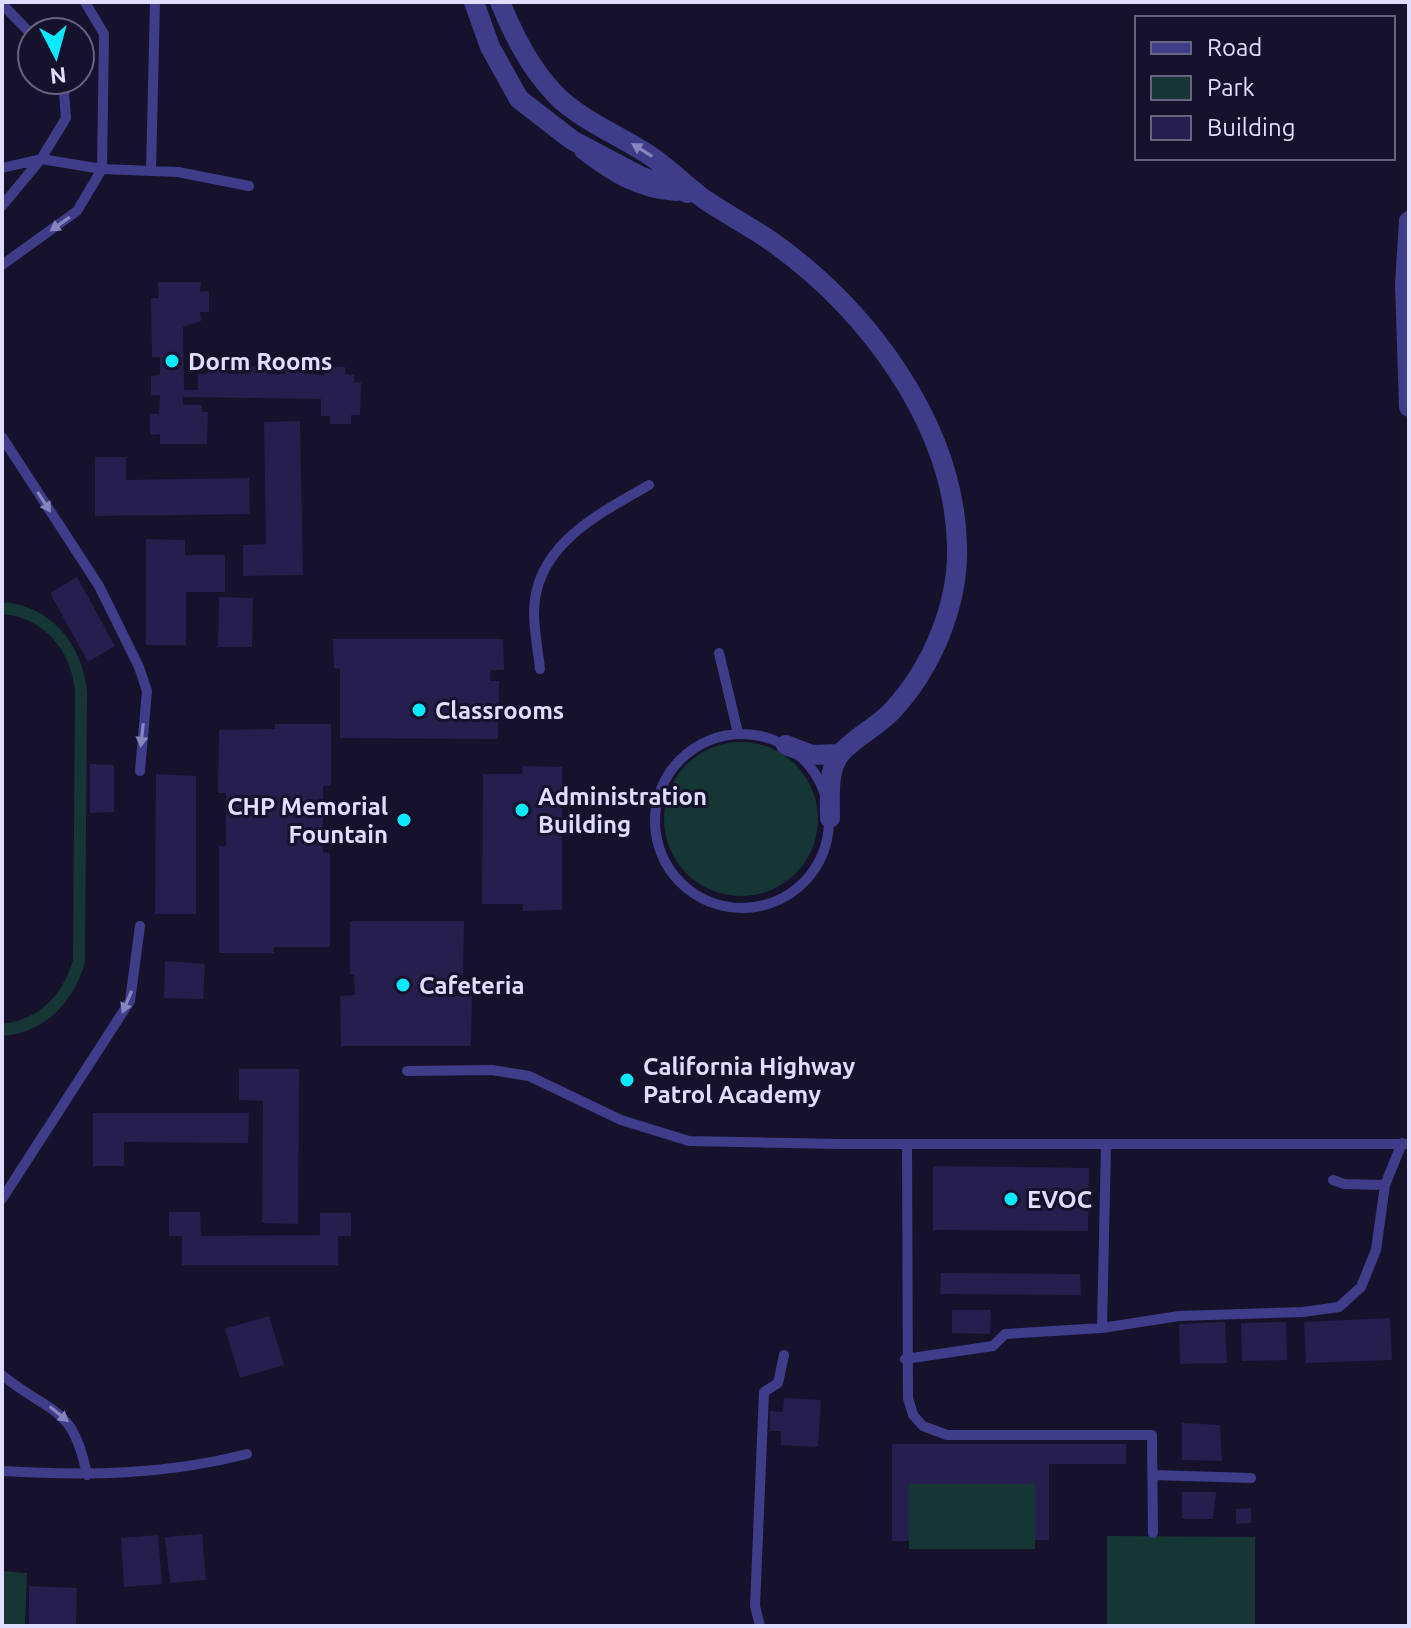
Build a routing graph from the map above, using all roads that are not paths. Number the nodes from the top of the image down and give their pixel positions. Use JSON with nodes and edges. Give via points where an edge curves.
{"nodes":[{"id":1,"x":85,"y":2,"type":"edge"},
{"id":2,"x":155,"y":2,"type":"edge"},
{"id":3,"x":474,"y":2,"type":"edge"},
{"id":4,"x":500,"y":2,"type":"edge"},
{"id":5,"x":2,"y":4,"type":"edge"},
{"id":6,"x":16,"y":18,"type":"edge"},
{"id":7,"x":64,"y":96,"type":"edge"},
{"id":8,"x":41,"y":159,"type":"junction"},
{"id":9,"x":2,"y":168,"type":"edge"},
{"id":10,"x":102,"y":169,"type":"junction"},
{"id":11,"x":151,"y":171,"type":"junction"},
{"id":12,"x":249,"y":186,"type":"dead end"},
{"id":13,"x":703,"y":198,"type":"junction"},
{"id":14,"x":2,"y":206,"type":"edge"},
{"id":15,"x":1409,"y":221,"type":"edge"},
{"id":16,"x":2,"y":265,"type":"edge"},
{"id":17,"x":1409,"y":407,"type":"edge"},
{"id":18,"x":2,"y":437,"type":"edge"},
{"id":19,"x":649,"y":485,"type":"dead end"},
{"id":20,"x":719,"y":653,"type":"dead end"},
{"id":21,"x":540,"y":669,"type":"dead end"},
{"id":22,"x":738,"y":733,"type":"junction"},
{"id":23,"x":786,"y":745,"type":"junction"},
{"id":24,"x":840,"y":754,"type":"junction"},
{"id":25,"x":140,"y":771,"type":"dead end"},
{"id":26,"x":830,"y":818,"type":"junction"},
{"id":27,"x":140,"y":926,"type":"dead end"},
{"id":28,"x":407,"y":1071,"type":"dead end"},
{"id":29,"x":1405,"y":1143,"type":"edge"},
{"id":30,"x":907,"y":1144,"type":"junction"},
{"id":31,"x":1106,"y":1145,"type":"junction"},
{"id":32,"x":1333,"y":1180,"type":"dead end"},
{"id":33,"x":1385,"y":1185,"type":"junction"},
{"id":34,"x":2,"y":1199,"type":"edge"},
{"id":35,"x":1102,"y":1328,"type":"junction"},
{"id":36,"x":784,"y":1355,"type":"dead end"},
{"id":37,"x":905,"y":1359,"type":"junction"},
{"id":38,"x":2,"y":1375,"type":"edge"},
{"id":39,"x":247,"y":1454,"type":"dead end"},
{"id":40,"x":2,"y":1471,"type":"edge"},
{"id":41,"x":87,"y":1475,"type":"junction"},
{"id":42,"x":1153,"y":1475,"type":"junction"},
{"id":43,"x":1251,"y":1478,"type":"dead end"},
{"id":44,"x":1153,"y":1533,"type":"dead end"},
{"id":45,"x":760,"y":1626,"type":"edge"}],
"edges":[{"from":1,"to":10,"type":"lane","via":[[104,34]]},
{"from":2,"to":11,"type":"lane"},
{"from":3,"to":13,"type":"street","via":[[490,47],[519,99],[572,140],[642,177]]},
{"from":13,"to":4,"type":"street","one_way":true,"via":[[655,159],[558,97],[528,61]]},
{"from":5,"to":6,"type":"lane"},
{"from":7,"to":8,"type":"lane","via":[[66,118]]},
{"from":8,"to":9,"type":"lane"},
{"from":8,"to":10,"type":"lane"},
{"from":8,"to":14,"type":"lane"},
{"from":10,"to":11,"type":"lane"},
{"from":10,"to":16,"type":"lane","one_way":true,"via":[[77,211]]},
{"from":11,"to":12,"type":"lane"},
{"from":13,"to":24,"type":"street","via":[[772,241],[863,327],[911,393],[952,489],[957,570],[937,641],[892,711]]},
{"from":15,"to":17,"type":"street"},
{"from":18,"to":25,"type":"lane","one_way":true,"via":[[99,586],[139,667],[147,691]]},
{"from":19,"to":21,"type":"lane","via":[[585,524],[550,558],[534,612]]},
{"from":20,"to":22,"type":"lane"},
{"from":22,"to":23,"type":"lane"},
{"from":22,"to":26,"type":"lane","via":[[693,747],[671,769],[657,797],[657,844],[681,884],[723,906],[753,907],[780,899],[804,883],[821,859]]},
{"from":23,"to":24,"type":"street","via":[[812,755]]},
{"from":23,"to":26,"type":"lane","via":[[817,776]]},
{"from":24,"to":26,"type":"street","via":[[831,777]]},
{"from":27,"to":34,"type":"lane","one_way":true,"via":[[130,1001]]},
{"from":28,"to":30,"type":"lane","via":[[492,1070],[529,1076],[621,1120],[689,1141]]},
{"from":29,"to":31,"type":"lane"},
{"from":29,"to":33,"type":"lane"},
{"from":30,"to":31,"type":"lane"},
{"from":30,"to":37,"type":"lane"},
{"from":31,"to":35,"type":"lane"},
{"from":32,"to":33,"type":"lane"},
{"from":33,"to":35,"type":"lane","via":[[1376,1250],[1361,1287],[1339,1307],[1179,1316]]},
{"from":35,"to":37,"type":"lane","via":[[1005,1334],[993,1346]]},
{"from":36,"to":45,"type":"lane","via":[[778,1383],[764,1392],[755,1606]]},
{"from":37,"to":42,"type":"lane","via":[[908,1398],[923,1426],[947,1435],[1152,1435]]},
{"from":38,"to":41,"type":"lane","one_way":true,"via":[[69,1422],[82,1446]]},
{"from":39,"to":41,"type":"lane","via":[[170,1471]]},
{"from":40,"to":41,"type":"lane"},
{"from":42,"to":43,"type":"lane"},
{"from":42,"to":44,"type":"lane"}]}
